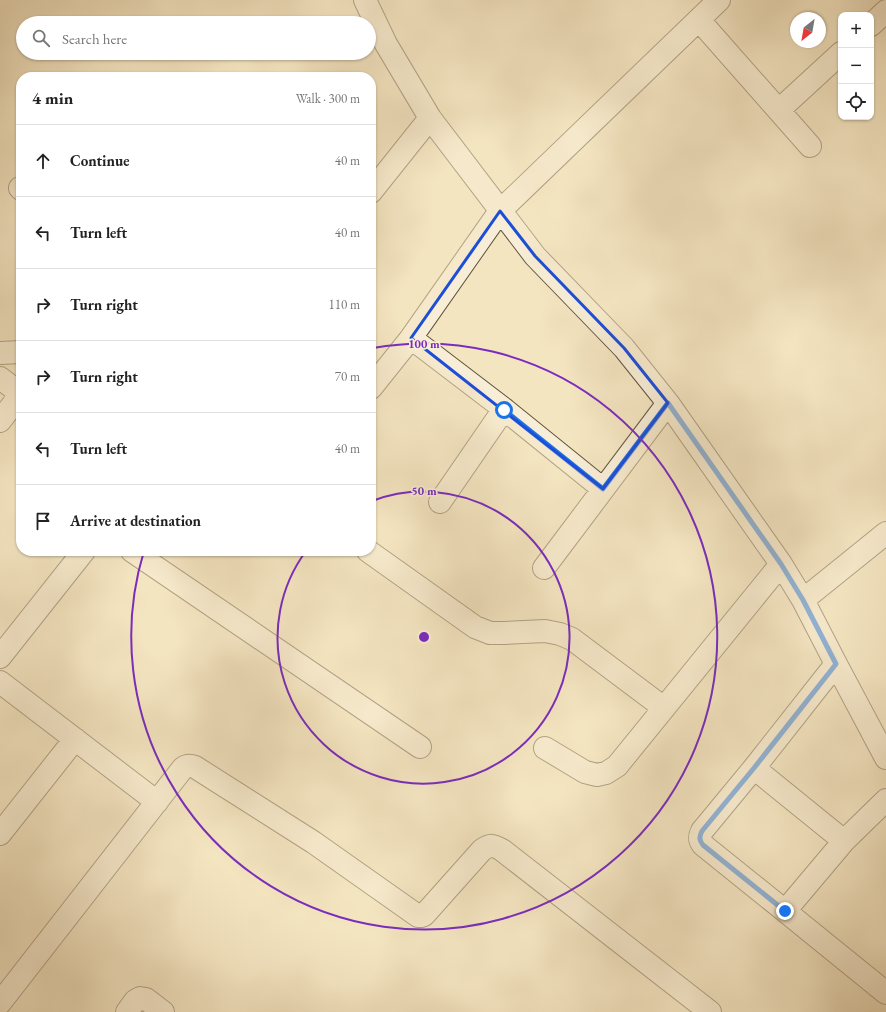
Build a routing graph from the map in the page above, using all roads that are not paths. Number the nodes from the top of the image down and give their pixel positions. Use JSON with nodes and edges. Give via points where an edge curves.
{"nodes":[{"id":1,"x":365,"y":0,"type":"edge"},
{"id":2,"x":719,"y":0,"type":"edge"},
{"id":3,"x":886,"y":11,"type":"edge"},
{"id":4,"x":373,"y":16,"type":"edge"},
{"id":5,"x":698,"y":20,"type":"junction"},
{"id":6,"x":874,"y":22,"type":"edge"},
{"id":7,"x":376,"y":23,"type":"edge"},
{"id":8,"x":838,"y":56,"type":"edge"},
{"id":9,"x":779,"y":110,"type":"junction"},
{"id":10,"x":430,"y":118,"type":"junction"},
{"id":11,"x":810,"y":146,"type":"dead end"},
{"id":12,"x":376,"y":186,"type":"edge"},
{"id":13,"x":500,"y":211,"type":"junction"},
{"id":14,"x":412,"y":338,"type":"junction"},
{"id":15,"x":16,"y":352,"type":"edge"},
{"id":16,"x":0,"y":353,"type":"edge"},
{"id":17,"x":0,"y":378,"type":"edge"},
{"id":18,"x":376,"y":382,"type":"edge"},
{"id":19,"x":16,"y":390,"type":"edge"},
{"id":20,"x":16,"y":400,"type":"edge"},
{"id":21,"x":668,"y":403,"type":"junction"},
{"id":22,"x":504,"y":410,"type":"junction"},
{"id":23,"x":0,"y":421,"type":"edge"},
{"id":24,"x":603,"y":489,"type":"junction"},
{"id":25,"x":440,"y":502,"type":"dead end"},
{"id":26,"x":886,"y":533,"type":"edge"},
{"id":27,"x":80,"y":556,"type":"edge"},
{"id":28,"x":139,"y":556,"type":"edge"},
{"id":29,"x":375,"y":556,"type":"edge"},
{"id":30,"x":781,"y":564,"type":"junction"},
{"id":31,"x":544,"y":568,"type":"dead end"},
{"id":32,"x":803,"y":600,"type":"junction"},
{"id":33,"x":2,"y":649,"type":"edge"},
{"id":34,"x":836,"y":664,"type":"junction"},
{"id":35,"x":0,"y":682,"type":"edge"},
{"id":36,"x":664,"y":708,"type":"junction"},
{"id":37,"x":75,"y":739,"type":"junction"},
{"id":38,"x":420,"y":747,"type":"dead end"},
{"id":39,"x":545,"y":748,"type":"dead end"},
{"id":40,"x":886,"y":758,"type":"edge"},
{"id":41,"x":754,"y":768,"type":"junction"},
{"id":42,"x":886,"y":800,"type":"edge"},
{"id":43,"x":157,"y":802,"type":"junction"},
{"id":44,"x":0,"y":834,"type":"edge"},
{"id":45,"x":844,"y":841,"type":"junction"},
{"id":46,"x":785,"y":911,"type":"junction"},
{"id":47,"x":886,"y":993,"type":"edge"},
{"id":48,"x":0,"y":1003,"type":"edge"},
{"id":49,"x":127,"y":1012,"type":"edge"},
{"id":50,"x":163,"y":1012,"type":"edge"},
{"id":51,"x":710,"y":1012,"type":"edge"}],
"edges":[{"from":1,"to":4,"type":"street"},
{"from":2,"to":5,"type":"street"},
{"from":3,"to":6,"type":"street"},
{"from":5,"to":9,"type":"street"},
{"from":5,"to":13,"type":"street"},
{"from":7,"to":10,"type":"street"},
{"from":8,"to":9,"type":"street"},
{"from":9,"to":11,"type":"street"},
{"from":10,"to":12,"type":"street"},
{"from":10,"to":13,"type":"street"},
{"from":13,"to":14,"type":"street"},
{"from":13,"to":21,"type":"street","via":[[535,256],[624,348]]},
{"from":14,"to":18,"type":"street"},
{"from":14,"to":22,"type":"street"},
{"from":15,"to":16,"type":"street"},
{"from":17,"to":19,"type":"street"},
{"from":20,"to":23,"type":"street"},
{"from":21,"to":24,"type":"street"},
{"from":21,"to":30,"type":"street"},
{"from":22,"to":24,"type":"street"},
{"from":22,"to":25,"type":"street"},
{"from":24,"to":31,"type":"street"},
{"from":26,"to":32,"type":"street"},
{"from":27,"to":33,"type":"street"},
{"from":28,"to":38,"type":"street"},
{"from":29,"to":36,"type":"street","via":[[475,627],[490,633],[545,631],[572,639]]},
{"from":30,"to":32,"type":"street"},
{"from":30,"to":36,"type":"street"},
{"from":32,"to":34,"type":"street"},
{"from":34,"to":40,"type":"street"},
{"from":34,"to":41,"type":"street"},
{"from":35,"to":37,"type":"street"},
{"from":36,"to":39,"type":"street","via":[[618,766],[606,773],[597,775],[585,772]]},
{"from":37,"to":43,"type":"street"},
{"from":37,"to":44,"type":"street"},
{"from":41,"to":45,"type":"street"},
{"from":41,"to":46,"type":"street","via":[[702,831],[700,841]]},
{"from":42,"to":45,"type":"street"},
{"from":43,"to":48,"type":"street"},
{"from":43,"to":51,"type":"street","via":[[183,768],[195,767],[313,842],[418,916],[424,915],[482,850],[494,846]]},
{"from":45,"to":46,"type":"street"},
{"from":46,"to":47,"type":"street"},
{"from":49,"to":50,"type":"street","via":[[140,998]]}]}
